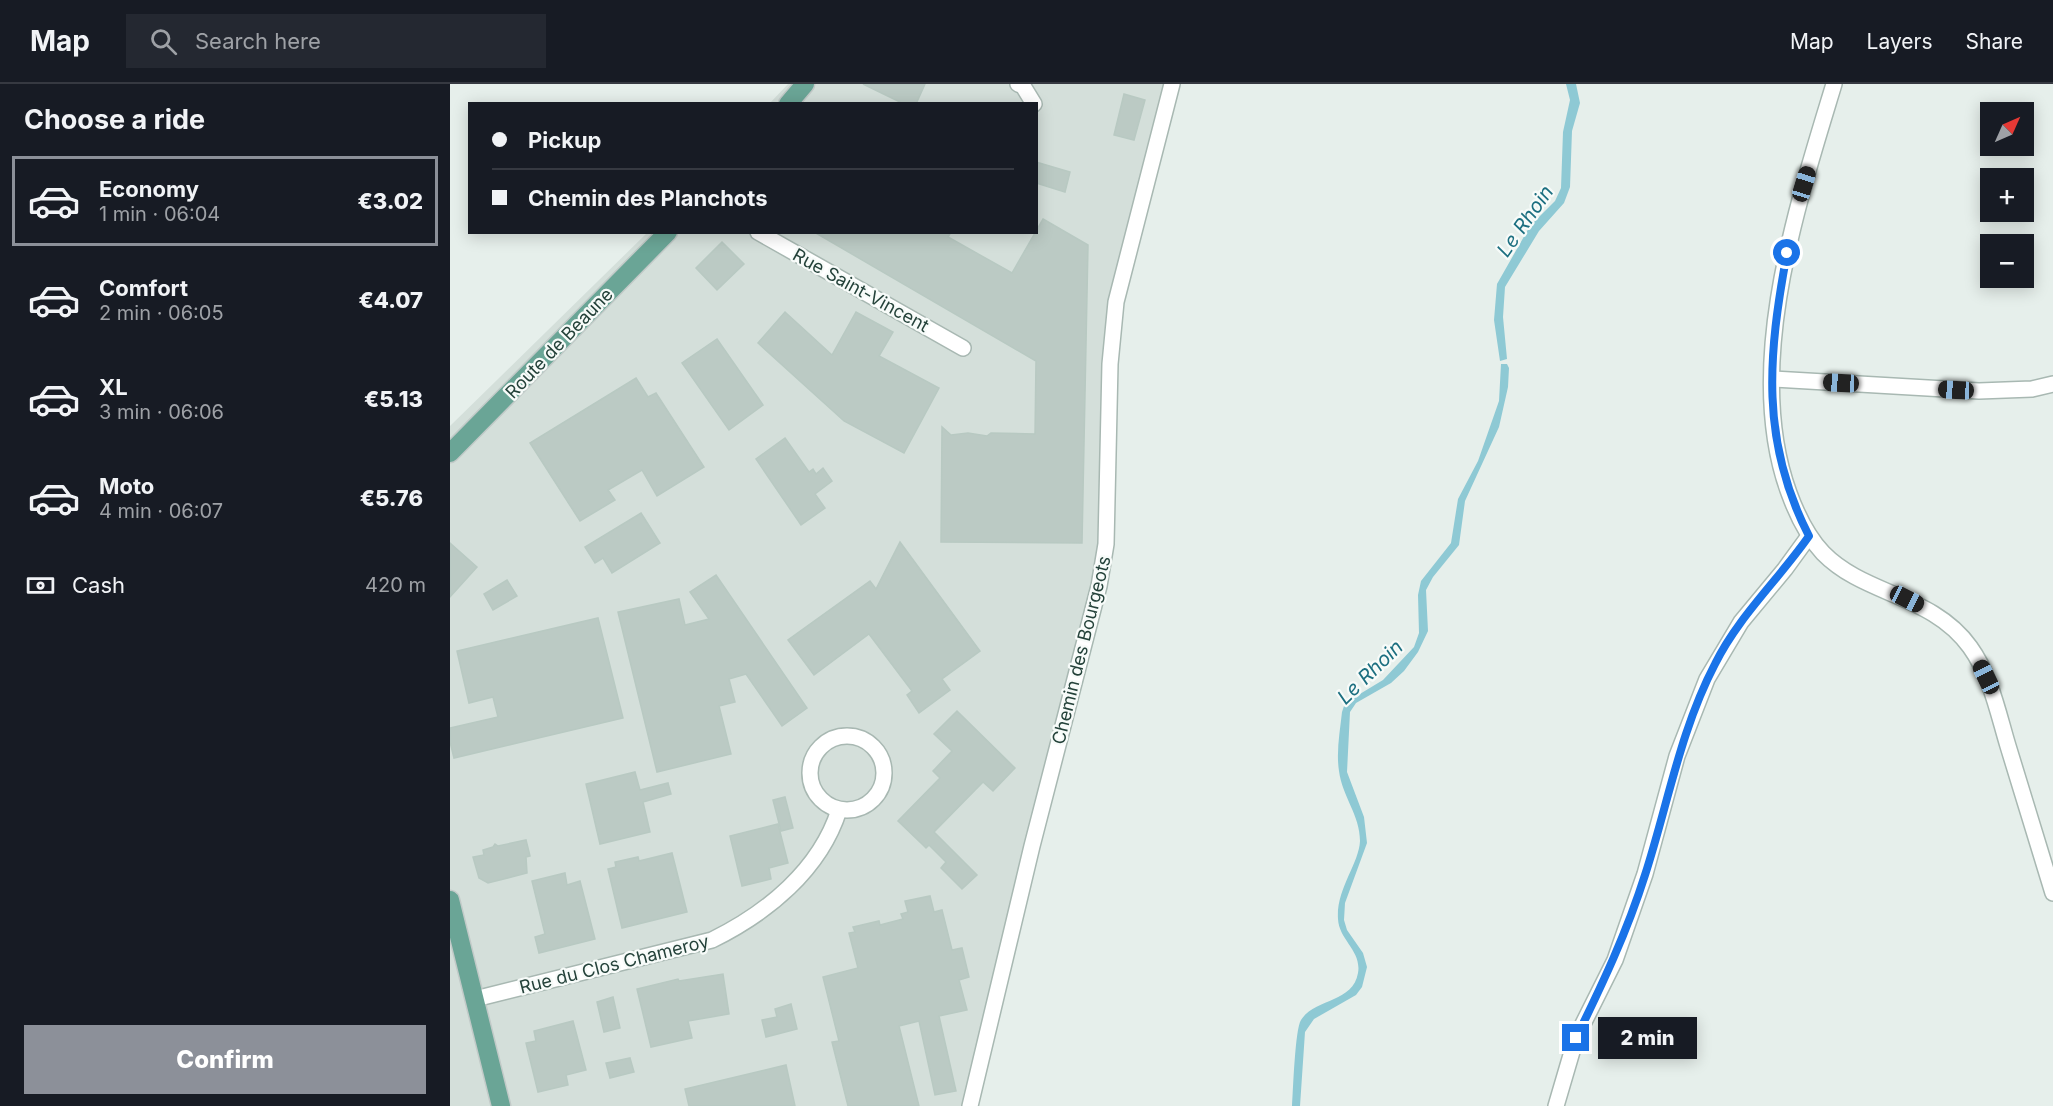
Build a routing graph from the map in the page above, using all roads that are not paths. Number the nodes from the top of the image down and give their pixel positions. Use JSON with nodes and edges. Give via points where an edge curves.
{"nodes":[{"id":1,"x":805,"y":84,"type":"edge"},
{"id":2,"x":1018,"y":84,"type":"edge"},
{"id":3,"x":1172,"y":84,"type":"edge"},
{"id":4,"x":1834,"y":84,"type":"edge"},
{"id":5,"x":790,"y":102,"type":"edge"},
{"id":6,"x":1033,"y":102,"type":"edge"},
{"id":7,"x":666,"y":234,"type":"edge"},
{"id":8,"x":762,"y":234,"type":"edge"},
{"id":9,"x":963,"y":348,"type":"dead end"},
{"id":10,"x":1772,"y":379,"type":"junction"},
{"id":11,"x":2053,"y":384,"type":"edge"},
{"id":12,"x":450,"y":453,"type":"edge"},
{"id":13,"x":1809,"y":536,"type":"junction"},
{"id":14,"x":839,"y":810,"type":"junction"},
{"id":15,"x":2053,"y":893,"type":"edge"},
{"id":16,"x":450,"y":900,"type":"edge"},
{"id":17,"x":474,"y":999,"type":"junction"},
{"id":18,"x":501,"y":1106,"type":"edge"},
{"id":19,"x":970,"y":1106,"type":"edge"},
{"id":20,"x":1556,"y":1106,"type":"edge"}],
"edges":[{"from":1,"to":5,"type":"main road"},
{"from":2,"to":6,"type":"street"},
{"from":3,"to":19,"type":"street","name":"Chemin des Bourgeots","via":[[1113,323],[1106,544],[1099,586]]},
{"from":4,"to":10,"type":"street","via":[[1790,236]]},
{"from":7,"to":12,"type":"main road","name":"Route de Beaune"},
{"from":8,"to":9,"type":"street","name":"Rue Saint-Vincent"},
{"from":10,"to":11,"type":"street","via":[[1979,391],[2032,389]]},
{"from":10,"to":13,"type":"street","via":[[1779,459],[1796,511]]},
{"from":13,"to":15,"type":"street","via":[[1848,573],[1935,614],[1971,648],[1992,692]]},
{"from":13,"to":20,"type":"street","via":[[1741,622],[1707,679],[1682,741],[1642,885],[1614,960],[1576,1038]]},
{"from":14,"to":14,"type":"street","via":[[865,806],[883,786],[884,768],[878,751],[855,737],[829,740],[816,753],[810,769],[817,795]]},
{"from":14,"to":17,"type":"street","name":"Rue du Clos Chameroy","via":[[812,863],[768,907],[742,926],[712,940]]},
{"from":16,"to":17,"type":"main road"},
{"from":17,"to":18,"type":"main road"}]}
